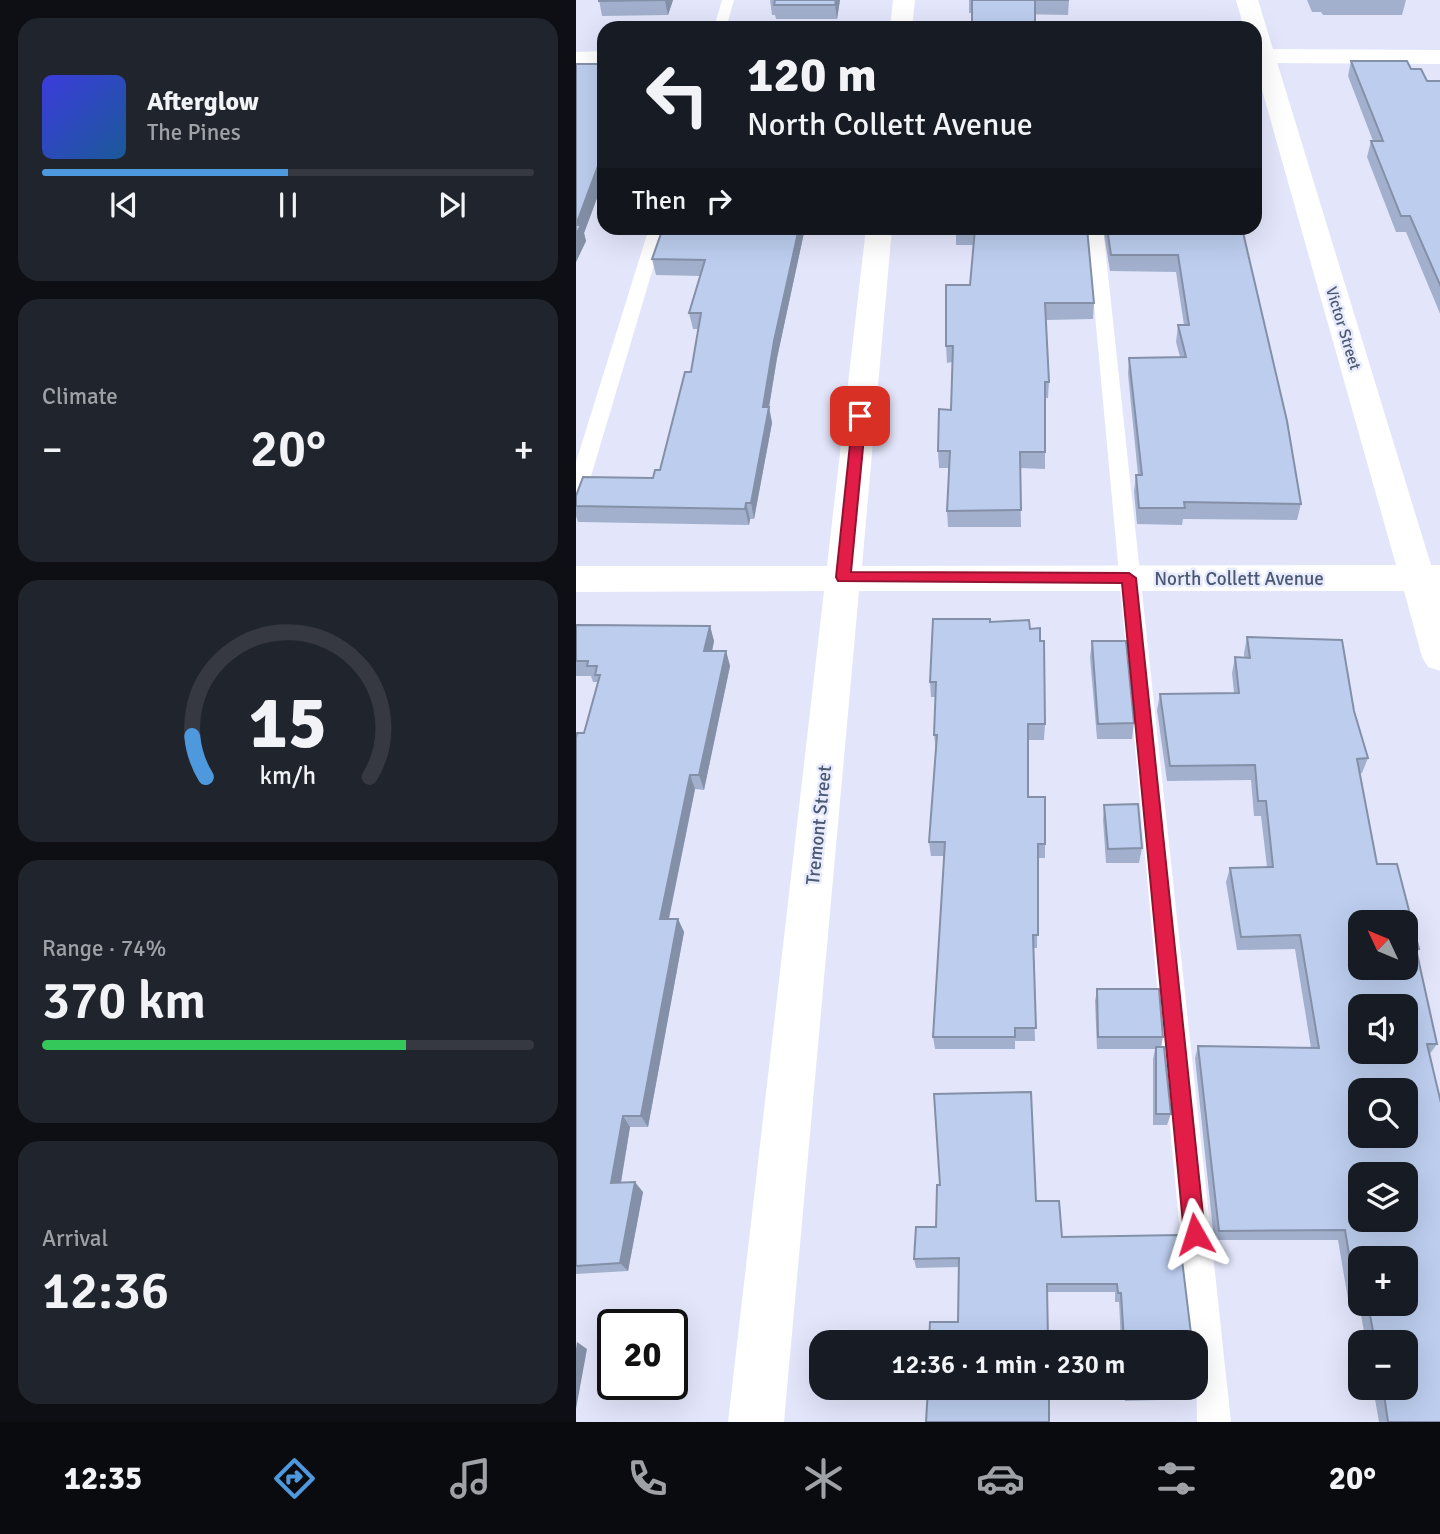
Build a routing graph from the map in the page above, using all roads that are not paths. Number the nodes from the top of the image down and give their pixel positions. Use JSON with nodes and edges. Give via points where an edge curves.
{"nodes":[{"id":1,"x":728,"y":0,"type":"edge"},
{"id":2,"x":904,"y":0,"type":"edge"},
{"id":3,"x":1247,"y":0,"type":"edge"},
{"id":4,"x":722,"y":21,"type":"edge"},
{"id":5,"x":902,"y":21,"type":"edge"},
{"id":6,"x":1252,"y":21,"type":"edge"},
{"id":7,"x":1283,"y":34,"type":"dead end"},
{"id":8,"x":1262,"y":43,"type":"edge"},
{"id":9,"x":1262,"y":45,"type":"edge"},
{"id":10,"x":1440,"y":57,"type":"edge"},
{"id":11,"x":597,"y":58,"type":"edge"},
{"id":12,"x":576,"y":59,"type":"edge"},
{"id":13,"x":1262,"y":60,"type":"edge"},
{"id":14,"x":656,"y":235,"type":"edge"},
{"id":15,"x":878,"y":235,"type":"edge"},
{"id":16,"x":1096,"y":235,"type":"edge"},
{"id":17,"x":576,"y":493,"type":"edge"},
{"id":18,"x":843,"y":577,"type":"junction"},
{"id":19,"x":1129,"y":578,"type":"junction"},
{"id":20,"x":1429,"y":578,"type":"edge"},
{"id":21,"x":576,"y":579,"type":"edge"},
{"id":22,"x":1440,"y":657,"type":"edge"},
{"id":23,"x":756,"y":1422,"type":"edge"},
{"id":24,"x":1214,"y":1422,"type":"edge"}],
"edges":[{"from":1,"to":4,"type":"lane"},
{"from":2,"to":5,"type":"street"},
{"from":3,"to":6,"type":"street","name":"Victor Street"},
{"from":7,"to":8,"type":"street"},
{"from":9,"to":10,"type":"street"},
{"from":11,"to":12,"type":"street"},
{"from":13,"to":20,"type":"street","name":"Victor Street"},
{"from":14,"to":17,"type":"lane"},
{"from":15,"to":18,"type":"street","name":"Tremont Street"},
{"from":16,"to":19,"type":"lane"},
{"from":18,"to":19,"type":"street","name":"North Collett Avenue"},
{"from":18,"to":21,"type":"street","name":"North Collett Avenue"},
{"from":18,"to":23,"type":"street","name":"Tremont Street"},
{"from":19,"to":20,"type":"street","name":"North Collett Avenue"},
{"from":19,"to":24,"type":"lane"},
{"from":20,"to":22,"type":"street","name":"Victor Street"}]}
